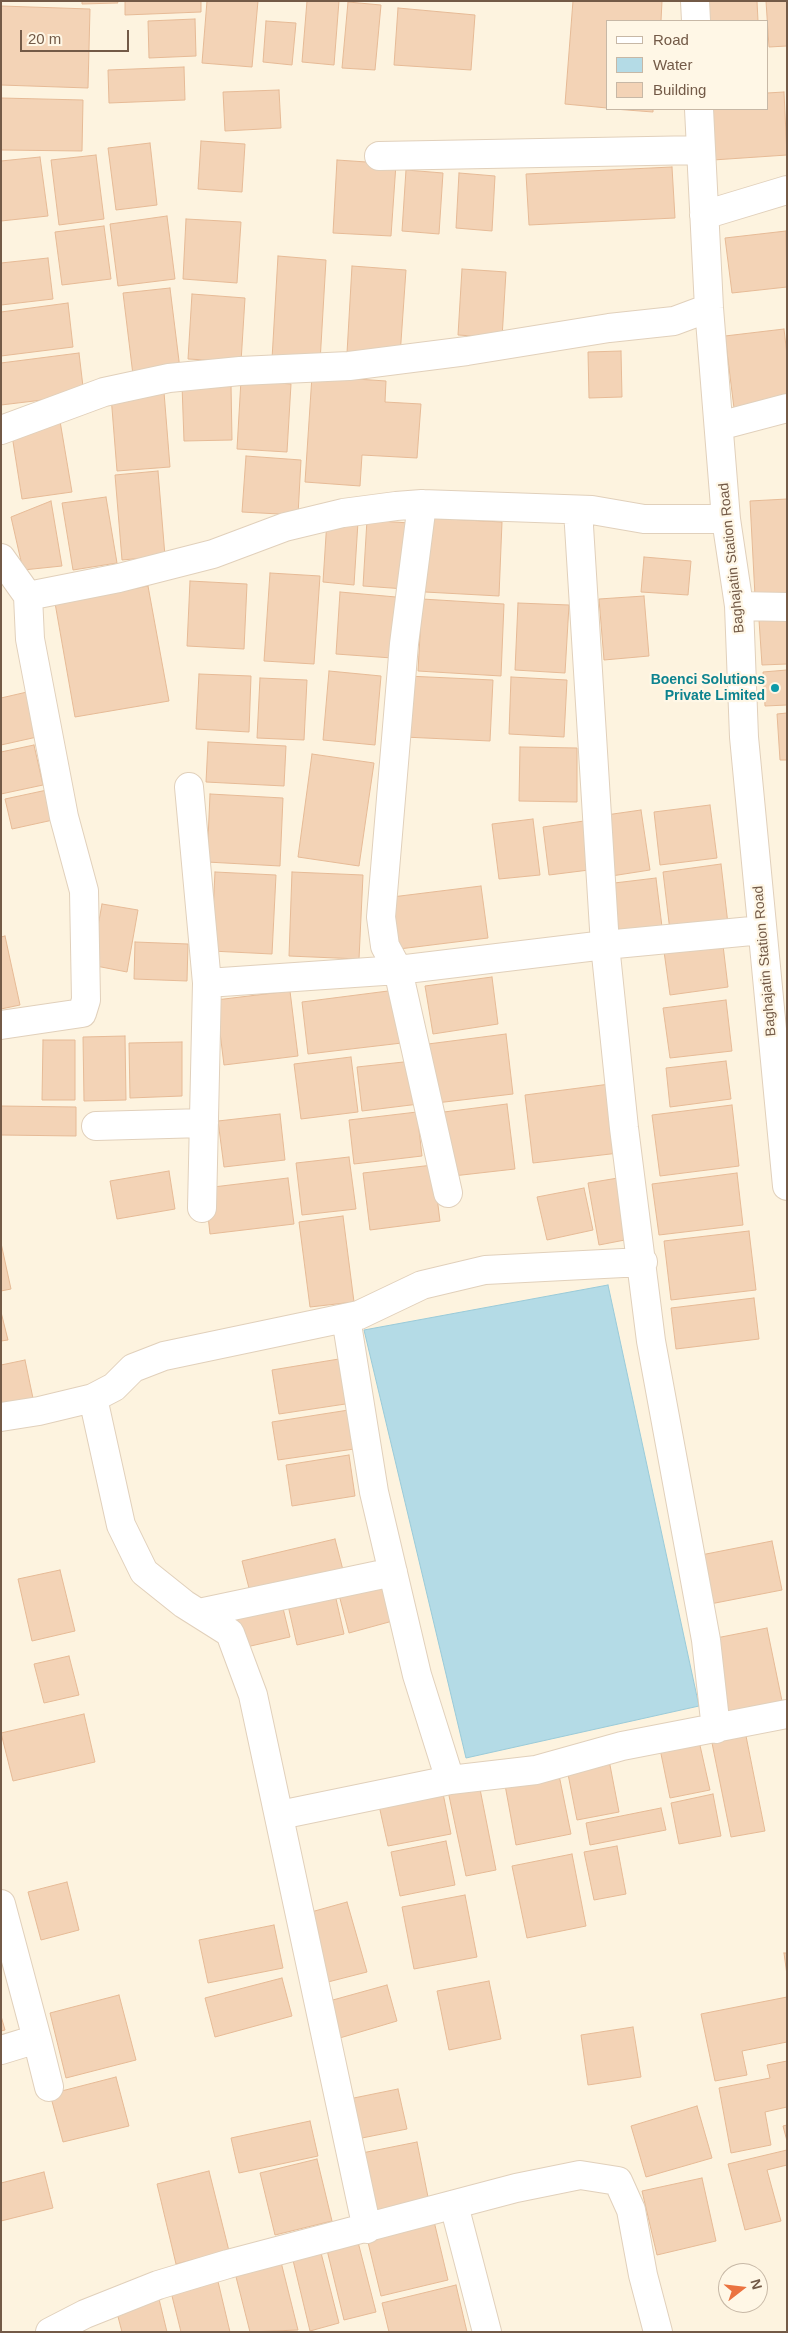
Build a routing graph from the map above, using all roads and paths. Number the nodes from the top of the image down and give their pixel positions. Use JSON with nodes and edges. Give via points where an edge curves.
{"nodes":[{"id":1,"x":695,"y":1,"type":"edge"},
{"id":2,"x":696,"y":20,"type":"edge"},
{"id":3,"x":699,"y":110,"type":"edge"},
{"id":4,"x":701,"y":150,"type":"junction"},
{"id":5,"x":379,"y":156,"type":"dead end"},
{"id":6,"x":787,"y":190,"type":"edge"},
{"id":7,"x":704,"y":215,"type":"junction"},
{"id":8,"x":708,"y":308,"type":"junction"},
{"id":9,"x":787,"y":408,"type":"edge"},
{"id":10,"x":718,"y":426,"type":"junction"},
{"id":11,"x":1,"y":430,"type":"edge"},
{"id":12,"x":422,"y":504,"type":"junction"},
{"id":13,"x":578,"y":510,"type":"junction"},
{"id":14,"x":726,"y":519,"type":"junction"},
{"id":15,"x":1,"y":558,"type":"edge"},
{"id":16,"x":28,"y":596,"type":"junction"},
{"id":17,"x":739,"y":606,"type":"junction"},
{"id":18,"x":787,"y":607,"type":"edge"},
{"id":19,"x":188,"y":788,"type":"dead end"},
{"id":20,"x":762,"y":930,"type":"junction"},
{"id":21,"x":605,"y":945,"type":"junction"},
{"id":22,"x":398,"y":970,"type":"junction"},
{"id":23,"x":207,"y":983,"type":"junction"},
{"id":24,"x":1,"y":1025,"type":"edge"},
{"id":25,"x":784,"y":1120,"type":"edge"},
{"id":26,"x":204,"y":1123,"type":"junction"},
{"id":27,"x":96,"y":1126,"type":"dead end"},
{"id":28,"x":787,"y":1186,"type":"edge"},
{"id":29,"x":448,"y":1193,"type":"dead end"},
{"id":30,"x":202,"y":1208,"type":"dead end"},
{"id":31,"x":642,"y":1262,"type":"junction"},
{"id":32,"x":346,"y":1318,"type":"junction"},
{"id":33,"x":93,"y":1398,"type":"junction"},
{"id":34,"x":1,"y":1417,"type":"edge"},
{"id":35,"x":393,"y":1572,"type":"junction"},
{"id":36,"x":199,"y":1613,"type":"junction"},
{"id":37,"x":787,"y":1714,"type":"edge"},
{"id":38,"x":716,"y":1729,"type":"junction"},
{"id":39,"x":450,"y":1780,"type":"junction"},
{"id":40,"x":280,"y":1815,"type":"junction"},
{"id":41,"x":1,"y":1904,"type":"edge"},
{"id":42,"x":36,"y":2040,"type":"junction"},
{"id":43,"x":1,"y":2050,"type":"edge"},
{"id":44,"x":50,"y":2087,"type":"dead end"},
{"id":45,"x":454,"y":2205,"type":"junction"},
{"id":46,"x":367,"y":2228,"type":"junction"},
{"id":47,"x":50,"y":2332,"type":"edge"},
{"id":48,"x":487,"y":2332,"type":"edge"},
{"id":49,"x":658,"y":2332,"type":"edge"}],
"edges":[{"from":1,"to":2,"type":"street"},
{"from":3,"to":4,"type":"street","name":"Baghajatin Station Road"},
{"from":4,"to":5,"type":"street"},
{"from":4,"to":7,"type":"street","name":"Baghajatin Station Road"},
{"from":6,"to":7,"type":"street"},
{"from":7,"to":8,"type":"street","name":"Baghajatin Station Road"},
{"from":8,"to":10,"type":"street","name":"Baghajatin Station Road"},
{"from":8,"to":11,"type":"street","via":[[674,321],[608,328],[467,351],[349,366],[169,378],[104,392]]},
{"from":9,"to":10,"type":"street"},
{"from":10,"to":14,"type":"street","name":"Baghajatin Station Road"},
{"from":12,"to":13,"type":"street"},
{"from":12,"to":16,"type":"street","via":[[343,513],[286,527],[213,554],[119,578]]},
{"from":12,"to":22,"type":"street","via":[[404,644],[381,917],[385,946]]},
{"from":13,"to":14,"type":"street","via":[[644,519]]},
{"from":13,"to":21,"type":"street"},
{"from":14,"to":17,"type":"street","name":"Baghajatin Station Road"},
{"from":15,"to":16,"type":"street"},
{"from":16,"to":24,"type":"street","via":[[30,639],[64,817],[84,891],[86,1000],[82,1013]]},
{"from":17,"to":18,"type":"street"},
{"from":17,"to":20,"type":"street","name":"Baghajatin Station Road","via":[[744,737]]},
{"from":19,"to":23,"type":"street"},
{"from":20,"to":21,"type":"street"},
{"from":20,"to":25,"type":"street","name":"Baghajatin Station Road"},
{"from":21,"to":22,"type":"street"},
{"from":21,"to":31,"type":"street"},
{"from":22,"to":23,"type":"street"},
{"from":22,"to":29,"type":"street"},
{"from":23,"to":26,"type":"street"},
{"from":25,"to":28,"type":"street","name":"Baghajatin Station Road"},
{"from":26,"to":27,"type":"street"},
{"from":26,"to":30,"type":"street"},
{"from":31,"to":32,"type":"street","via":[[485,1270],[422,1285]]},
{"from":31,"to":38,"type":"street","via":[[652,1341],[706,1640]]},
{"from":32,"to":33,"type":"street","via":[[164,1356],[133,1368],[114,1387]]},
{"from":32,"to":35,"type":"street","via":[[374,1492]]},
{"from":33,"to":34,"type":"street"},
{"from":33,"to":36,"type":"street","via":[[121,1525],[144,1572]]},
{"from":35,"to":36,"type":"street"},
{"from":35,"to":39,"type":"street","via":[[416,1675]]},
{"from":36,"to":40,"type":"street","via":[[230,1633],[253,1695]]},
{"from":37,"to":38,"type":"street"},
{"from":38,"to":39,"type":"street","via":[[622,1746],[536,1770]]},
{"from":39,"to":40,"type":"street"},
{"from":40,"to":46,"type":"street"},
{"from":41,"to":42,"type":"street"},
{"from":42,"to":43,"type":"street"},
{"from":42,"to":44,"type":"street"},
{"from":45,"to":46,"type":"street"},
{"from":45,"to":48,"type":"street"},
{"from":45,"to":49,"type":"street","via":[[580,2175],[618,2181],[631,2210]]},
{"from":46,"to":47,"type":"street","via":[[158,2285],[85,2314]]}]}
